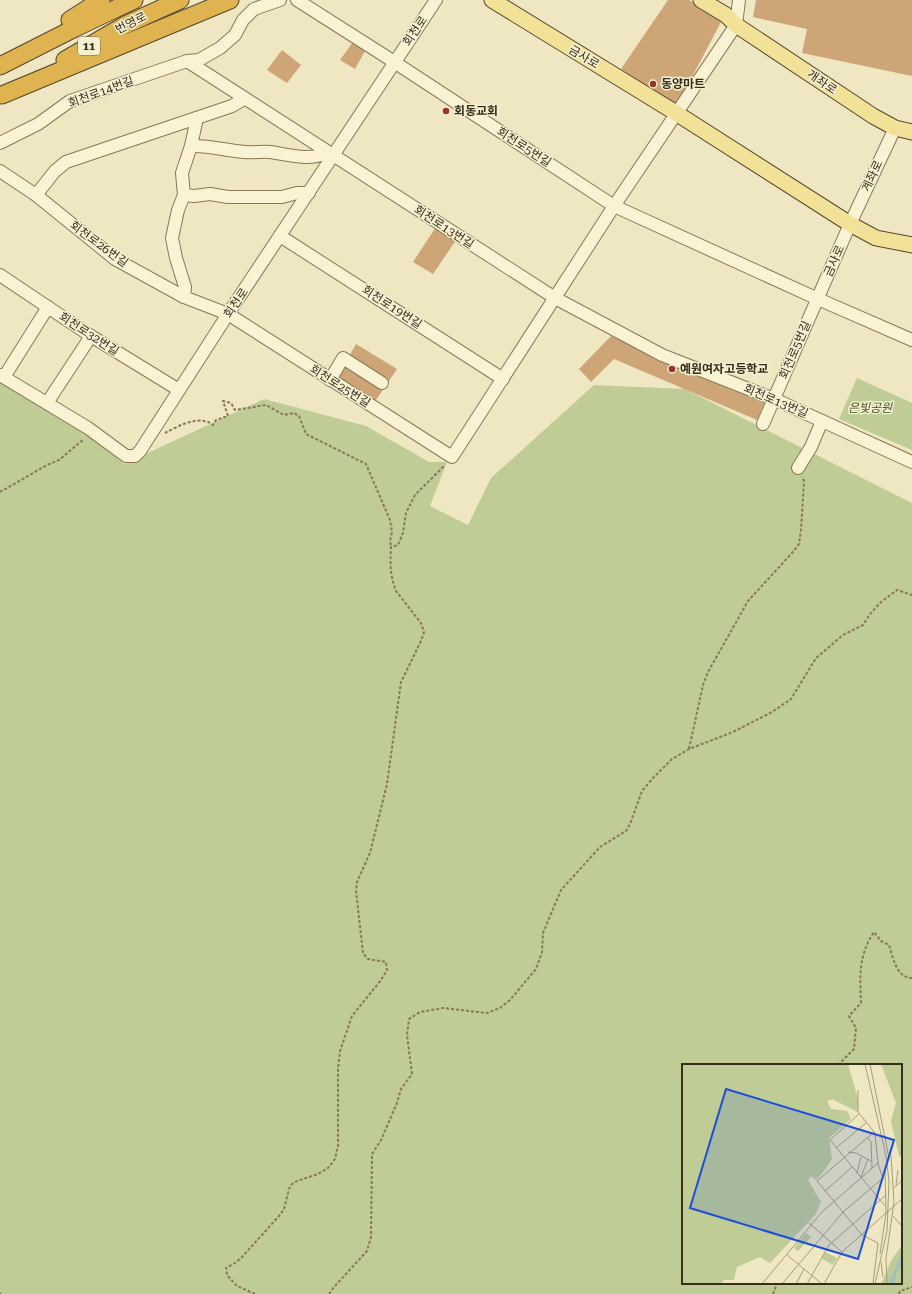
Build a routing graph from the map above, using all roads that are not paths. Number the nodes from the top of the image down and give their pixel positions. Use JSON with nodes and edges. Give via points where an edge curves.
{"nodes":[{"id":1,"x":101,"y":0,"type":"edge"},
{"id":2,"x":134,"y":0,"type":"edge"},
{"id":3,"x":180,"y":0,"type":"edge"},
{"id":4,"x":230,"y":0,"type":"edge"},
{"id":5,"x":280,"y":0,"type":"edge"},
{"id":6,"x":297,"y":0,"type":"edge"},
{"id":7,"x":436,"y":0,"type":"edge"},
{"id":8,"x":492,"y":0,"type":"edge"},
{"id":9,"x":701,"y":0,"type":"edge"},
{"id":10,"x":739,"y":0,"type":"edge"},
{"id":11,"x":736,"y":25,"type":"junction"},
{"id":12,"x":186,"y":61,"type":"junction"},
{"id":13,"x":394,"y":62,"type":"junction"},
{"id":14,"x":0,"y":66,"type":"edge"},
{"id":15,"x":1,"y":96,"type":"edge"},
{"id":16,"x":244,"y":99,"type":"junction"},
{"id":17,"x":676,"y":113,"type":"junction"},
{"id":18,"x":197,"y":118,"type":"junction"},
{"id":19,"x":895,"y":128,"type":"junction"},
{"id":20,"x":912,"y":132,"type":"edge"},
{"id":21,"x":0,"y":143,"type":"edge"},
{"id":22,"x":190,"y":146,"type":"junction"},
{"id":23,"x":330,"y":155,"type":"junction"},
{"id":24,"x":0,"y":171,"type":"edge"},
{"id":25,"x":309,"y":193,"type":"junction"},
{"id":26,"x":36,"y":195,"type":"junction"},
{"id":27,"x":184,"y":196,"type":"junction"},
{"id":28,"x":614,"y":206,"type":"junction"},
{"id":29,"x":850,"y":224,"type":"junction"},
{"id":30,"x":280,"y":236,"type":"junction"},
{"id":31,"x":912,"y":245,"type":"edge"},
{"id":32,"x":0,"y":275,"type":"edge"},
{"id":33,"x":184,"y":297,"type":"junction"},
{"id":34,"x":555,"y":298,"type":"junction"},
{"id":35,"x":818,"y":298,"type":"junction"},
{"id":36,"x":48,"y":307,"type":"junction"},
{"id":37,"x":228,"y":314,"type":"junction"},
{"id":38,"x":91,"y":336,"type":"junction"},
{"id":39,"x":912,"y":340,"type":"edge"},
{"id":40,"x":2,"y":376,"type":"edge"},
{"id":41,"x":503,"y":379,"type":"junction"},
{"id":42,"x":330,"y":380,"type":"junction"},
{"id":43,"x":382,"y":383,"type":"dead end"},
{"id":44,"x":179,"y":390,"type":"junction"},
{"id":45,"x":774,"y":399,"type":"junction"},
{"id":46,"x":47,"y":403,"type":"junction"},
{"id":47,"x":822,"y":421,"type":"junction"},
{"id":48,"x":763,"y":424,"type":"dead end"},
{"id":49,"x":912,"y":462,"type":"edge"},
{"id":50,"x":798,"y":468,"type":"road end"}],
"edges":[{"from":1,"to":14,"type":"highway"},
{"from":2,"to":14,"type":"highway","name":"번영로","number":"11"},
{"from":3,"to":15,"type":"highway","name":"번영로","number":"11","via":[[125,25]]},
{"from":4,"to":15,"type":"highway"},
{"from":5,"to":12,"type":"street","name":"회천로14번길","via":[[254,9],[243,20],[235,34],[220,48],[200,60]]},
{"from":6,"to":13,"type":"street"},
{"from":7,"to":13,"type":"street","name":"회천로"},
{"from":8,"to":17,"type":"main road","name":"금사로"},
{"from":9,"to":11,"type":"main road","name":"개좌로","via":[[726,15]]},
{"from":10,"to":11,"type":"street"},
{"from":11,"to":17,"type":"street"},
{"from":11,"to":19,"type":"main road","name":"개좌로","via":[[872,116]]},
{"from":12,"to":16,"type":"street"},
{"from":12,"to":21,"type":"street","name":"회천로14번길","via":[[70,101],[38,124]]},
{"from":13,"to":23,"type":"street","name":"회천로"},
{"from":13,"to":28,"type":"street","name":"회천로5번길"},
{"from":16,"to":18,"type":"street"},
{"from":16,"to":23,"type":"street"},
{"from":17,"to":28,"type":"street"},
{"from":17,"to":29,"type":"main road","name":"금사로"},
{"from":18,"to":22,"type":"street"},
{"from":18,"to":26,"type":"street","via":[[66,162],[55,171]]},
{"from":19,"to":20,"type":"main road","name":"개좌로"},
{"from":19,"to":29,"type":"street","name":"계좌로"},
{"from":22,"to":23,"type":"street","via":[[299,157]]},
{"from":22,"to":27,"type":"street","via":[[182,173]]},
{"from":23,"to":25,"type":"street","name":"회천로"},
{"from":23,"to":34,"type":"street","name":"회천로13번길"},
{"from":24,"to":26,"type":"street","name":"회천로26번길"},
{"from":25,"to":27,"type":"street","via":[[282,197],[228,197],[210,194]]},
{"from":25,"to":30,"type":"street","name":"회천로"},
{"from":26,"to":33,"type":"street","name":"회천로26번길","via":[[115,259]]},
{"from":27,"to":33,"type":"street","via":[[172,238],[185,287]]},
{"from":28,"to":34,"type":"street"},
{"from":28,"to":35,"type":"street","name":"회천로5번길"},
{"from":29,"to":31,"type":"main road","name":"금사로","via":[[876,238]]},
{"from":29,"to":35,"type":"street","name":"금사로"},
{"from":30,"to":37,"type":"street","name":"회천로"},
{"from":30,"to":41,"type":"street","name":"회천로19번길"},
{"from":32,"to":36,"type":"street","name":"회천로32번길"},
{"from":33,"to":37,"type":"street","name":"회천로26번길"},
{"from":34,"to":41,"type":"street"},
{"from":34,"to":45,"type":"street","name":"회천로13번길","via":[[662,355]]},
{"from":35,"to":39,"type":"street","name":"회천로5번길"},
{"from":35,"to":45,"type":"street","name":"회천로5번길"},
{"from":36,"to":38,"type":"street","name":"회천로32번길"},
{"from":36,"to":40,"type":"street","name":"회천로"},
{"from":37,"to":42,"type":"street","name":"회천로25번길"},
{"from":37,"to":44,"type":"street","name":"회천로"},
{"from":38,"to":44,"type":"street","name":"회천로32번길"},
{"from":38,"to":46,"type":"street"},
{"from":40,"to":46,"type":"street","name":"회천로"},
{"from":41,"to":42,"type":"street","name":"회천로25번길","via":[[452,457]]},
{"from":42,"to":43,"type":"street","via":[[343,358]]},
{"from":44,"to":46,"type":"street","name":"회천로","via":[[135,456],[126,456],[88,428]]},
{"from":45,"to":47,"type":"street","name":"회천로13번길"},
{"from":45,"to":48,"type":"street","name":"회천로5번길"},
{"from":47,"to":49,"type":"street","name":"회천로13번길"},
{"from":47,"to":50,"type":"street"}]}
